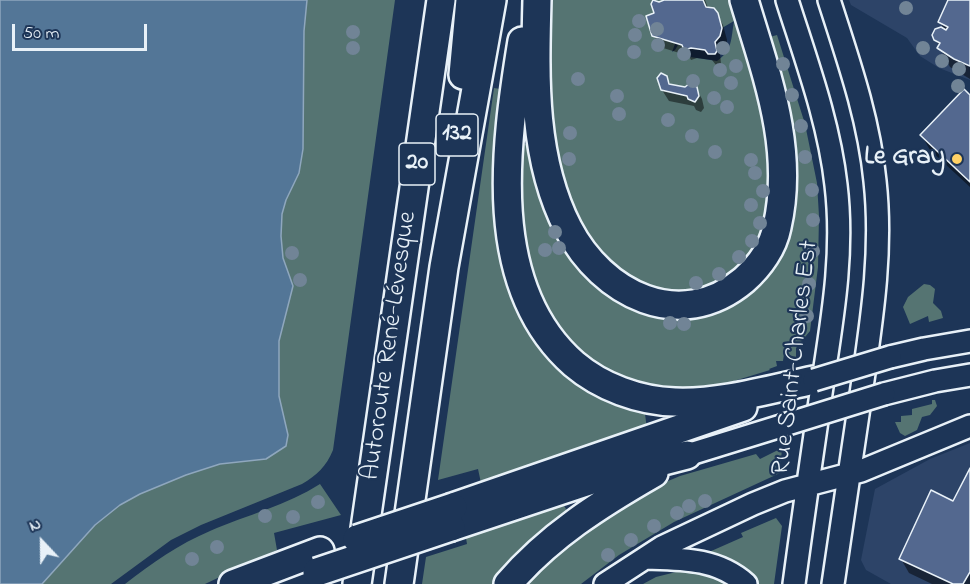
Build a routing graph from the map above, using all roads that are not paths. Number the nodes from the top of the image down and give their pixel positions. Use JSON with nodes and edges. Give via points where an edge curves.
{"nodes":[{"id":1,"x":441,"y":0,"type":"edge"},
{"id":2,"x":470,"y":0,"type":"edge"},
{"id":3,"x":492,"y":0,"type":"edge"},
{"id":4,"x":528,"y":0,"type":"edge"},
{"id":5,"x":537,"y":0,"type":"edge"},
{"id":6,"x":744,"y":0,"type":"edge"},
{"id":7,"x":787,"y":0,"type":"edge"},
{"id":8,"x":829,"y":0,"type":"edge"},
{"id":9,"x":444,"y":267,"type":"junction"},
{"id":10,"x":970,"y":341,"type":"edge"},
{"id":11,"x":970,"y":375,"type":"edge"},
{"id":12,"x":814,"y":380,"type":"joint"},
{"id":13,"x":783,"y":389,"type":"junction"},
{"id":14,"x":970,"y":426,"type":"edge"},
{"id":15,"x":687,"y":454,"type":"junction"},
{"id":16,"x":850,"y":474,"type":"junction"},
{"id":17,"x":808,"y":485,"type":"junction"},
{"id":18,"x":452,"y":517,"type":"junction"},
{"id":19,"x":644,"y":558,"type":"junction"},
{"id":20,"x":319,"y":562,"type":"junction"},
{"id":21,"x":233,"y":584,"type":"edge"},
{"id":22,"x":283,"y":584,"type":"edge"},
{"id":23,"x":357,"y":584,"type":"edge"},
{"id":24,"x":399,"y":584,"type":"edge"},
{"id":25,"x":508,"y":584,"type":"edge"},
{"id":26,"x":605,"y":584,"type":"edge"},
{"id":27,"x":746,"y":584,"type":"edge"},
{"id":28,"x":794,"y":584,"type":"edge"},
{"id":29,"x":833,"y":584,"type":"edge"}],
"edges":[{"from":1,"to":23,"type":"highway","name":"Autoroute René-Lévesque","number":"20"},
{"from":2,"to":9,"type":"highway","name":"Autoroute René-Lévesque","number":"132"},
{"from":3,"to":9,"type":"highway","name":"Autoroute René-Lévesque","number":"20"},
{"from":4,"to":13,"type":"highway","via":[[507,186],[515,264],[540,324],[558,349],[582,371],[614,388],[645,398],[693,402]]},
{"from":5,"to":6,"type":"highway","via":[[539,123],[551,184],[568,227],[586,256],[618,286],[648,301],[683,305],[712,299],[735,287],[758,266],[777,230],[783,179],[780,129]]},
{"from":7,"to":17,"type":"street","name":"Rue Saint-Charles Est","via":[[830,147],[839,227],[836,291]]},
{"from":8,"to":16,"type":"street","via":[[866,124],[877,202],[874,301]]},
{"from":9,"to":24,"type":"highway","name":"Autoroute René-Lévesque","number":"20"},
{"from":10,"to":12,"type":"street","bridge":true,"via":[[890,357]]},
{"from":11,"to":15,"type":"street","bridge":true,"via":[[884,394]]},
{"from":12,"to":13,"type":"highway"},
{"from":13,"to":18,"type":"highway"},
{"from":14,"to":16,"type":"street"},
{"from":15,"to":18,"type":"highway"},
{"from":15,"to":25,"type":"highway","via":[[579,518]]},
{"from":16,"to":17,"type":"street"},
{"from":16,"to":29,"type":"street"},
{"from":17,"to":19,"type":"street","via":[[753,504]]},
{"from":17,"to":28,"type":"street","name":"Rue Saint-Charles Est"},
{"from":18,"to":20,"type":"highway","bridge":true},
{"from":19,"to":26,"type":"street"},
{"from":19,"to":27,"type":"street","via":[[700,561],[722,568]]},
{"from":20,"to":21,"type":"highway"},
{"from":20,"to":22,"type":"highway"}]}
